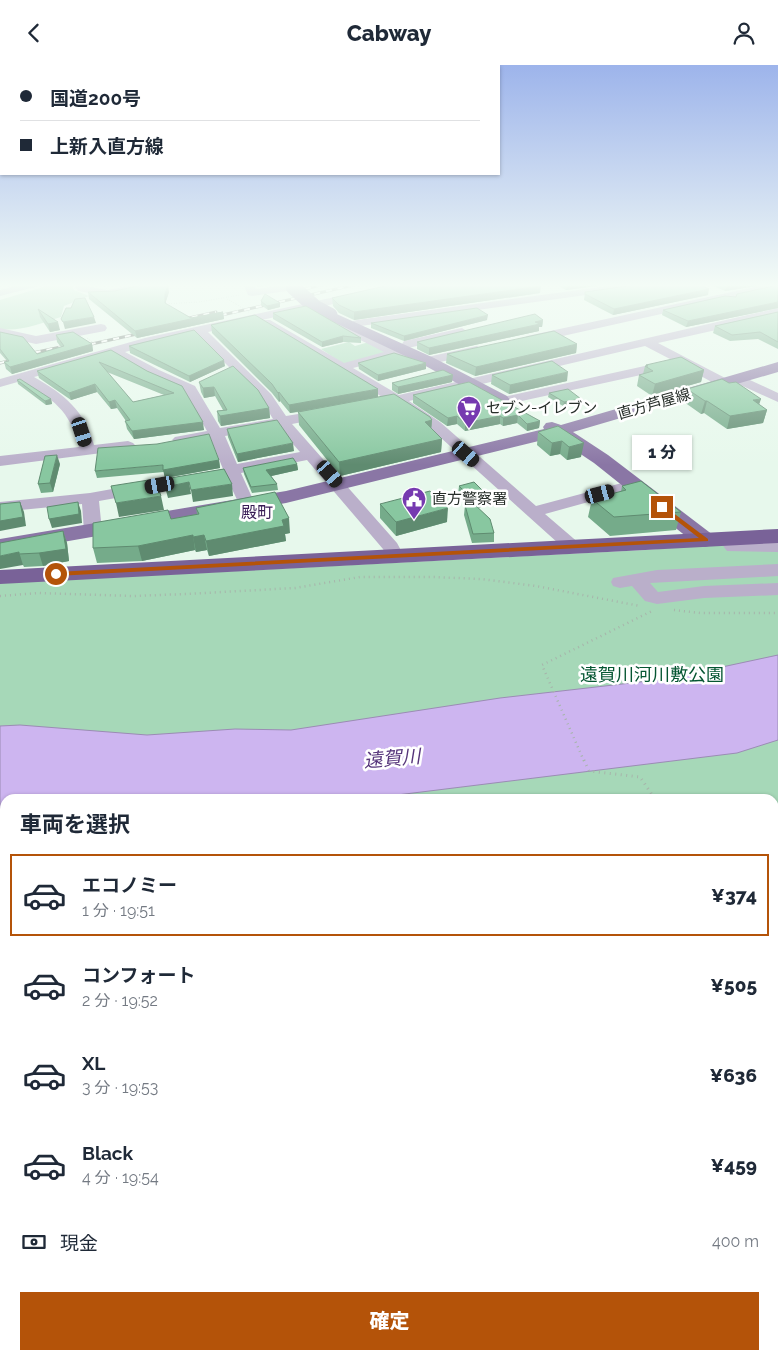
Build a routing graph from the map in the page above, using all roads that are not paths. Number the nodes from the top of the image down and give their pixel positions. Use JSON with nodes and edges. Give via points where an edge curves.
{"nodes":[{"id":1,"x":138,"y":344,"type":"edge"},
{"id":2,"x":214,"y":344,"type":"edge"},
{"id":3,"x":304,"y":344,"type":"edge"},
{"id":4,"x":378,"y":344,"type":"edge"},
{"id":5,"x":393,"y":344,"type":"edge"},
{"id":6,"x":408,"y":344,"type":"edge"},
{"id":7,"x":644,"y":344,"type":"edge"},
{"id":8,"x":653,"y":344,"type":"edge"},
{"id":9,"x":493,"y":347,"type":"edge"},
{"id":10,"x":113,"y":350,"type":"junction"},
{"id":11,"x":395,"y":353,"type":"junction"},
{"id":12,"x":686,"y":361,"type":"junction"},
{"id":13,"x":513,"y":362,"type":"edge"},
{"id":14,"x":433,"y":366,"type":"junction"},
{"id":15,"x":238,"y":367,"type":"junction"},
{"id":16,"x":343,"y":367,"type":"junction"},
{"id":17,"x":778,"y":367,"type":"edge"},
{"id":18,"x":527,"y":371,"type":"junction"},
{"id":19,"x":222,"y":375,"type":"edge"},
{"id":20,"x":22,"y":376,"type":"junction"},
{"id":21,"x":731,"y":381,"type":"junction"},
{"id":22,"x":206,"y":382,"type":"edge"},
{"id":23,"x":0,"y":383,"type":"edge"},
{"id":24,"x":396,"y":383,"type":"edge"},
{"id":25,"x":471,"y":384,"type":"junction"},
{"id":26,"x":377,"y":388,"type":"junction"},
{"id":27,"x":190,"y":389,"type":"junction"},
{"id":28,"x":778,"y":398,"type":"edge"},
{"id":29,"x":398,"y":400,"type":"junction"},
{"id":30,"x":504,"y":401,"type":"junction"},
{"id":31,"x":359,"y":407,"type":"edge"},
{"id":32,"x":340,"y":411,"type":"edge"},
{"id":33,"x":282,"y":422,"type":"junction"},
{"id":34,"x":559,"y":431,"type":"junction"},
{"id":35,"x":216,"y":434,"type":"junction"},
{"id":36,"x":168,"y":443,"type":"edge"},
{"id":37,"x":140,"y":445,"type":"edge"},
{"id":38,"x":86,"y":449,"type":"junction"},
{"id":39,"x":312,"y":454,"type":"junction"},
{"id":40,"x":466,"y":454,"type":"junction"},
{"id":41,"x":0,"y":461,"type":"edge"},
{"id":42,"x":233,"y":471,"type":"junction"},
{"id":43,"x":338,"y":484,"type":"junction"},
{"id":44,"x":633,"y":485,"type":"junction"},
{"id":45,"x":90,"y":498,"type":"junction"},
{"id":46,"x":248,"y":504,"type":"junction"},
{"id":47,"x":0,"y":507,"type":"edge"},
{"id":48,"x":532,"y":512,"type":"junction"},
{"id":49,"x":94,"y":531,"type":"junction"},
{"id":50,"x":778,"y":536,"type":"edge"},
{"id":51,"x":727,"y":539,"type":"junction"},
{"id":52,"x":705,"y":540,"type":"junction"},
{"id":53,"x":0,"y":546,"type":"edge"},
{"id":54,"x":778,"y":547,"type":"edge"},
{"id":55,"x":574,"y":548,"type":"junction"},
{"id":56,"x":395,"y":556,"type":"junction"},
{"id":57,"x":778,"y":570,"type":"edge"},
{"id":58,"x":0,"y":577,"type":"edge"},
{"id":59,"x":778,"y":589,"type":"edge"}],
"edges":[{"from":1,"to":10,"type":"street"},
{"from":2,"to":15,"type":"street"},
{"from":3,"to":16,"type":"street"},
{"from":4,"to":11,"type":"street"},
{"from":5,"to":14,"type":"main road"},
{"from":6,"to":14,"type":"street"},
{"from":7,"to":18,"type":"street"},
{"from":8,"to":12,"type":"street"},
{"from":9,"to":14,"type":"street"},
{"from":10,"to":20,"type":"street"},
{"from":10,"to":27,"type":"street"},
{"from":11,"to":14,"type":"street"},
{"from":11,"to":16,"type":"street"},
{"from":12,"to":21,"type":"street"},
{"from":12,"to":30,"type":"street"},
{"from":13,"to":18,"type":"street"},
{"from":14,"to":25,"type":"main road"},
{"from":15,"to":19,"type":"street"},
{"from":15,"to":33,"type":"street","via":[[266,397]]},
{"from":16,"to":26,"type":"street"},
{"from":17,"to":21,"type":"main road","name":"直方芦屋線"},
{"from":18,"to":25,"type":"street"},
{"from":20,"to":23,"type":"street"},
{"from":20,"to":38,"type":"street","via":[[57,396],[76,413]]},
{"from":21,"to":28,"type":"street"},
{"from":21,"to":34,"type":"main road","name":"直方芦屋線"},
{"from":22,"to":27,"type":"street"},
{"from":24,"to":26,"type":"street"},
{"from":25,"to":29,"type":"street"},
{"from":25,"to":30,"type":"main road"},
{"from":26,"to":29,"type":"street"},
{"from":27,"to":35,"type":"street"},
{"from":29,"to":31,"type":"street"},
{"from":29,"to":40,"type":"street","via":[[435,425]]},
{"from":30,"to":34,"type":"main road"},
{"from":32,"to":33,"type":"street"},
{"from":33,"to":35,"type":"street"},
{"from":33,"to":39,"type":"street"},
{"from":34,"to":40,"type":"main road","name":"直方芦屋線"},
{"from":34,"to":44,"type":"main road"},
{"from":35,"to":36,"type":"street"},
{"from":35,"to":42,"type":"street"},
{"from":37,"to":38,"type":"street"},
{"from":38,"to":41,"type":"street"},
{"from":39,"to":42,"type":"street"},
{"from":39,"to":43,"type":"street"},
{"from":40,"to":43,"type":"main road","name":"直方芦屋線"},
{"from":40,"to":48,"type":"street"},
{"from":42,"to":45,"type":"street"},
{"from":42,"to":46,"type":"street"},
{"from":43,"to":46,"type":"main road","name":"直方芦屋線"},
{"from":43,"to":56,"type":"street"},
{"from":44,"to":48,"type":"street"},
{"from":44,"to":52,"type":"main road"},
{"from":45,"to":47,"type":"street"},
{"from":45,"to":49,"type":"street"},
{"from":46,"to":49,"type":"main road","name":"直方芦屋線"},
{"from":48,"to":55,"type":"street"},
{"from":49,"to":53,"type":"main road","name":"直方芦屋線"},
{"from":50,"to":51,"type":"highway"},
{"from":51,"to":52,"type":"highway"},
{"from":51,"to":54,"type":"street","via":[[733,547]]},
{"from":52,"to":55,"type":"highway"},
{"from":55,"to":56,"type":"highway"},
{"from":56,"to":58,"type":"highway"},
{"from":57,"to":59,"type":"street","via":[[705,572],[628,581],[657,598]]}]}
